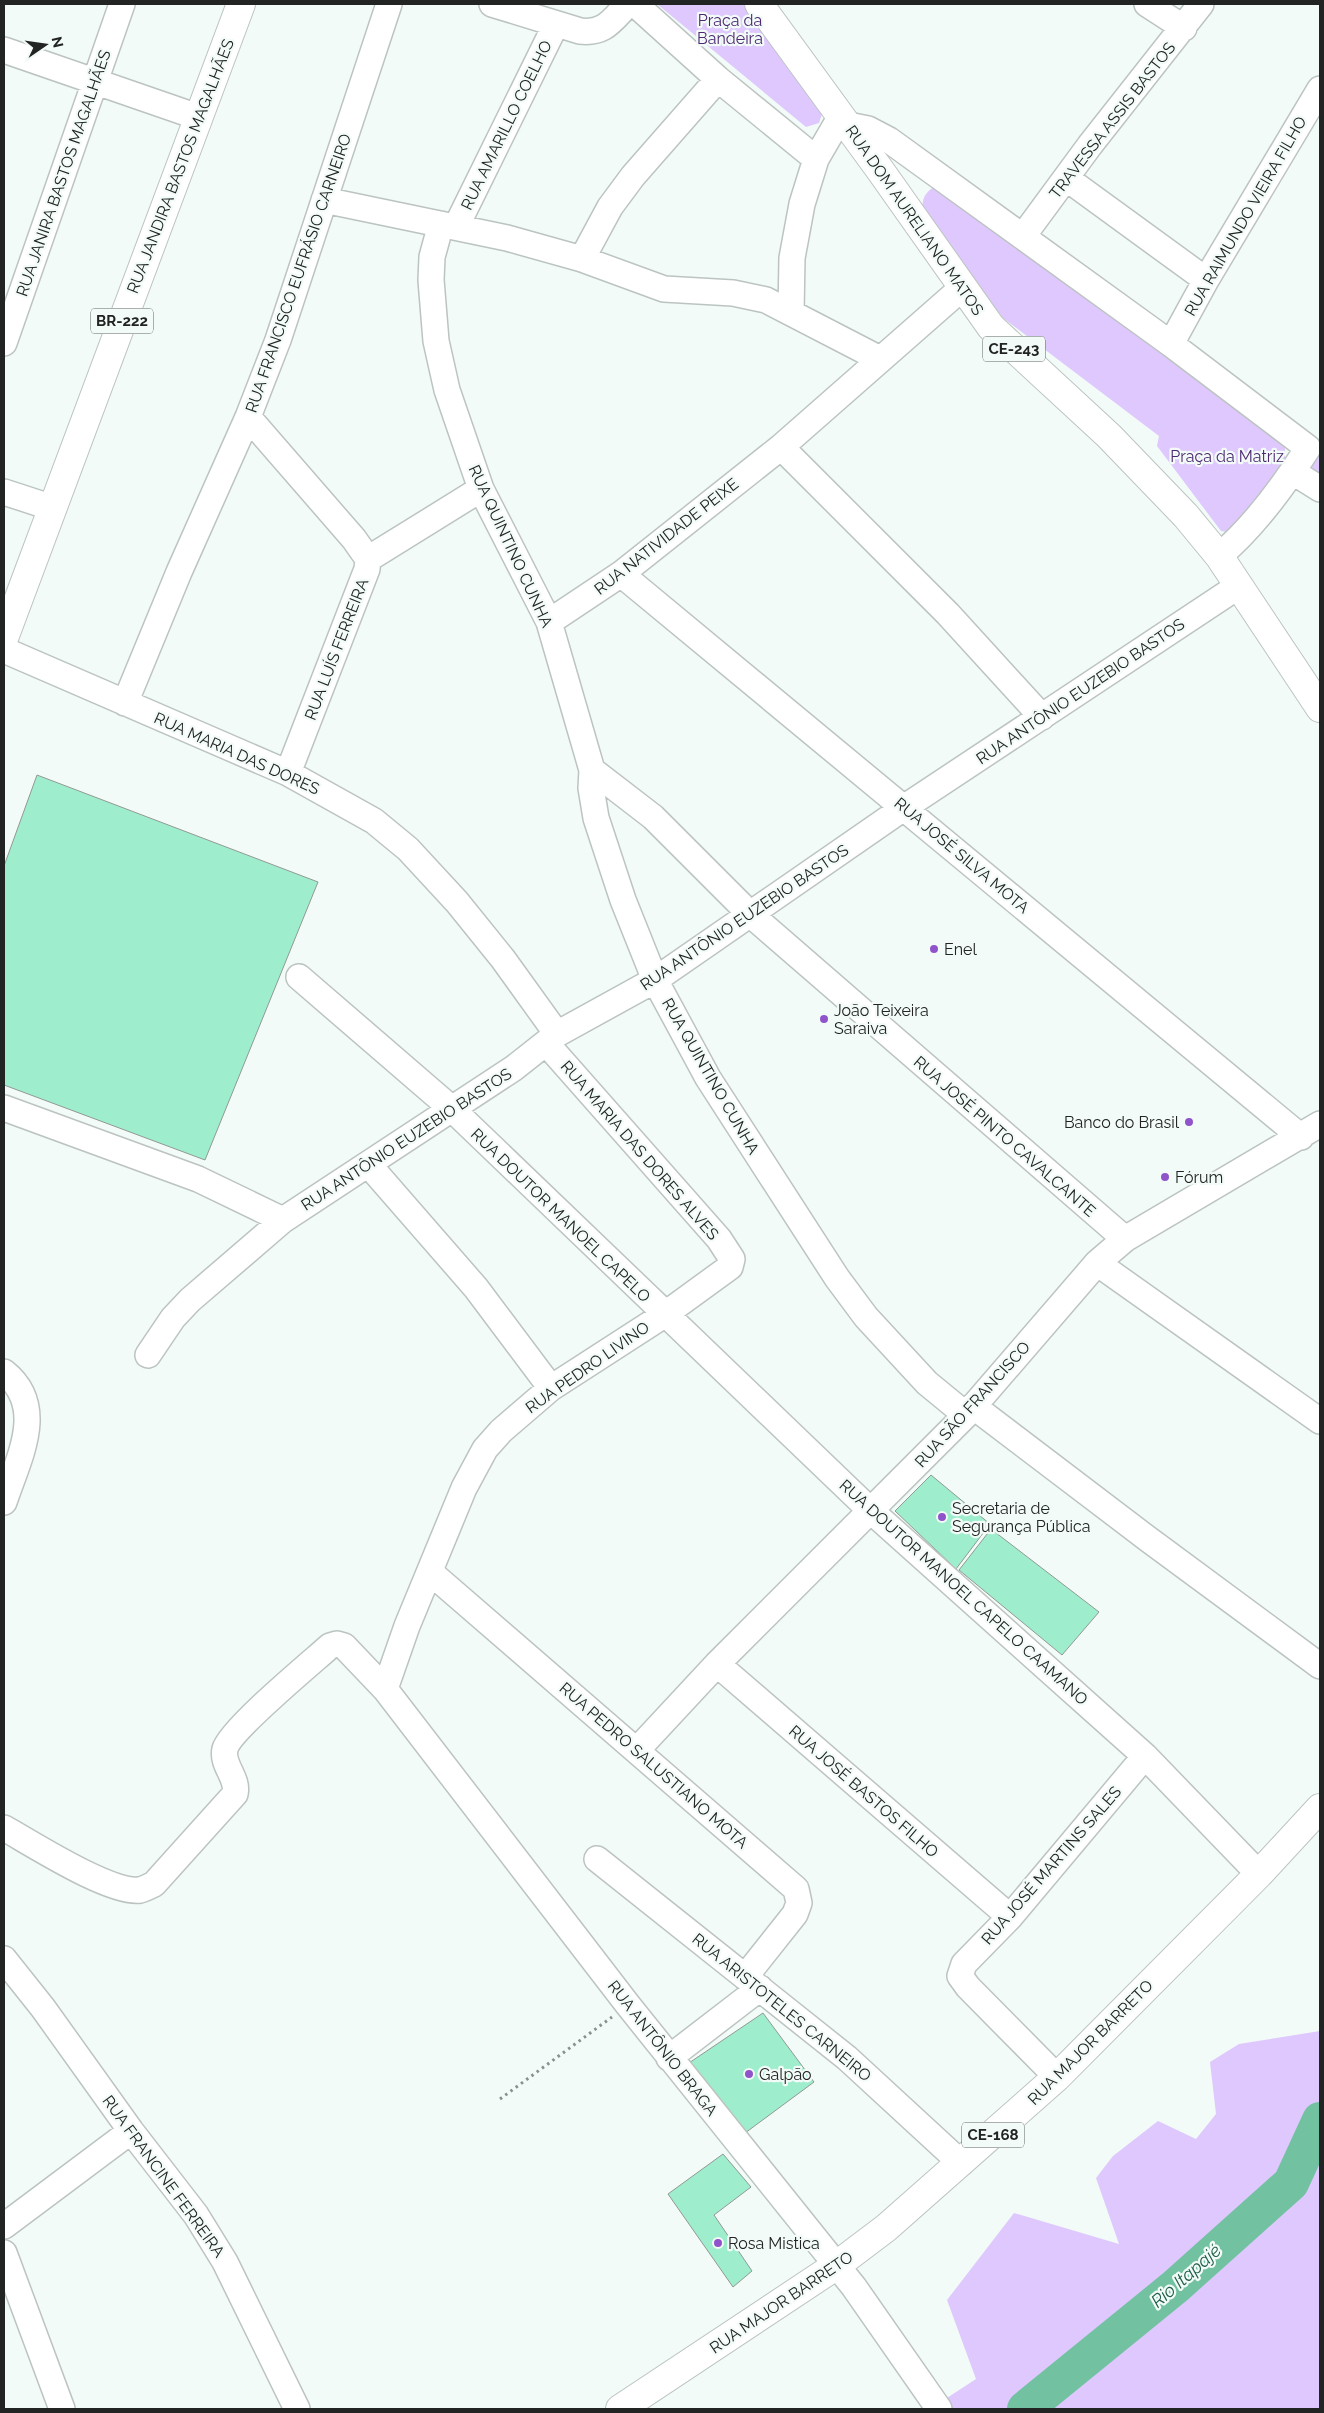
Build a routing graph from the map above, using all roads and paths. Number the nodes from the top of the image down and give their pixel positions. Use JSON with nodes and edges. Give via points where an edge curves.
{"nodes":[{"id":1,"x":122,"y":4,"type":"edge"},
{"id":2,"x":242,"y":4,"type":"edge"},
{"id":3,"x":389,"y":4,"type":"edge"},
{"id":4,"x":492,"y":4,"type":"edge"},
{"id":5,"x":628,"y":4,"type":"edge"},
{"id":6,"x":635,"y":4,"type":"edge"},
{"id":7,"x":758,"y":4,"type":"edge"},
{"id":8,"x":1147,"y":4,"type":"edge"},
{"id":9,"x":1201,"y":4,"type":"edge"},
{"id":10,"x":556,"y":24,"type":"junction"},
{"id":11,"x":1184,"y":28,"type":"junction"},
{"id":12,"x":4,"y":50,"type":"edge"},
{"id":13,"x":718,"y":79,"type":"junction"},
{"id":14,"x":95,"y":82,"type":"junction"},
{"id":15,"x":1320,"y":88,"type":"edge"},
{"id":16,"x":198,"y":117,"type":"junction"},
{"id":17,"x":844,"y":120,"type":"junction"},
{"id":18,"x":816,"y":159,"type":"junction"},
{"id":19,"x":1066,"y":178,"type":"junction"},
{"id":20,"x":324,"y":200,"type":"junction"},
{"id":21,"x":448,"y":225,"type":"junction"},
{"id":22,"x":1023,"y":236,"type":"junction"},
{"id":23,"x":582,"y":259,"type":"junction"},
{"id":24,"x":1206,"y":280,"type":"junction"},
{"id":25,"x":962,"y":288,"type":"junction"},
{"id":26,"x":791,"y":312,"type":"junction"},
{"id":27,"x":4,"y":342,"type":"edge"},
{"id":28,"x":1171,"y":344,"type":"junction"},
{"id":29,"x":880,"y":359,"type":"junction"},
{"id":30,"x":248,"y":417,"type":"junction"},
{"id":31,"x":781,"y":447,"type":"junction"},
{"id":32,"x":1314,"y":452,"type":"edge"},
{"id":33,"x":1293,"y":472,"type":"junction"},
{"id":34,"x":481,"y":489,"type":"junction"},
{"id":35,"x":1320,"y":490,"type":"edge"},
{"id":36,"x":4,"y":492,"type":"edge"},
{"id":37,"x":53,"y":508,"type":"junction"},
{"id":38,"x":1219,"y":556,"type":"junction"},
{"id":39,"x":368,"y":559,"type":"junction"},
{"id":40,"x":621,"y":574,"type":"junction"},
{"id":41,"x":1237,"y":587,"type":"junction"},
{"id":42,"x":549,"y":622,"type":"junction"},
{"id":43,"x":4,"y":638,"type":"edge"},
{"id":44,"x":4,"y":650,"type":"edge"},
{"id":45,"x":125,"y":703,"type":"junction"},
{"id":46,"x":1320,"y":708,"type":"edge"},
{"id":47,"x":1042,"y":717,"type":"junction"},
{"id":48,"x":592,"y":770,"type":"junction"},
{"id":49,"x":288,"y":773,"type":"junction"},
{"id":50,"x":905,"y":807,"type":"junction"},
{"id":51,"x":750,"y":914,"type":"junction"},
{"id":52,"x":299,"y":977,"type":"dead end"},
{"id":53,"x":655,"y":980,"type":"junction"},
{"id":54,"x":552,"y":1039,"type":"junction"},
{"id":55,"x":4,"y":1108,"type":"edge"},
{"id":56,"x":452,"y":1109,"type":"junction"},
{"id":57,"x":1310,"y":1131,"type":"edge"},
{"id":58,"x":368,"y":1164,"type":"junction"},
{"id":59,"x":283,"y":1220,"type":"junction"},
{"id":60,"x":1125,"y":1240,"type":"junction"},
{"id":61,"x":732,"y":1260,"type":"joint"},
{"id":62,"x":1097,"y":1263,"type":"junction"},
{"id":63,"x":664,"y":1315,"type":"junction"},
{"id":64,"x":148,"y":1355,"type":"dead end"},
{"id":65,"x":4,"y":1372,"type":"edge"},
{"id":66,"x":551,"y":1388,"type":"junction"},
{"id":67,"x":969,"y":1411,"type":"junction"},
{"id":68,"x":1320,"y":1422,"type":"edge"},
{"id":69,"x":4,"y":1502,"type":"edge"},
{"id":70,"x":870,"y":1510,"type":"junction"},
{"id":71,"x":430,"y":1572,"type":"junction"},
{"id":72,"x":718,"y":1664,"type":"junction"},
{"id":73,"x":1320,"y":1666,"type":"edge"},
{"id":74,"x":384,"y":1689,"type":"junction"},
{"id":75,"x":637,"y":1750,"type":"junction"},
{"id":76,"x":1145,"y":1756,"type":"junction"},
{"id":77,"x":1320,"y":1808,"type":"edge"},
{"id":78,"x":4,"y":1828,"type":"edge"},
{"id":79,"x":597,"y":1859,"type":"dead end"},
{"id":80,"x":1259,"y":1874,"type":"junction"},
{"id":81,"x":1010,"y":1917,"type":"junction"},
{"id":82,"x":4,"y":1959,"type":"edge"},
{"id":83,"x":752,"y":1982,"type":"junction"},
{"id":84,"x":628,"y":2005,"type":"junction"},
{"id":85,"x":669,"y":2058,"type":"junction"},
{"id":86,"x":1057,"y":2077,"type":"junction"},
{"id":87,"x":500,"y":2099,"type":"dead end"},
{"id":88,"x":131,"y":2132,"type":"junction"},
{"id":89,"x":961,"y":2163,"type":"junction"},
{"id":90,"x":4,"y":2226,"type":"edge"},
{"id":91,"x":4,"y":2253,"type":"edge"},
{"id":92,"x":837,"y":2265,"type":"junction"},
{"id":93,"x":62,"y":2409,"type":"edge"},
{"id":94,"x":297,"y":2409,"type":"edge"},
{"id":95,"x":620,"y":2409,"type":"edge"},
{"id":96,"x":939,"y":2409,"type":"edge"}],
"edges":[{"from":1,"to":14,"type":"street","name":"RUA JANIRA BASTOS MAGALHÃES"},
{"from":2,"to":16,"type":"main road","name":"RUA JANDIRA BASTOS MAGALHÃES","number":"BR-222"},
{"from":3,"to":20,"type":"street","name":"RUA FRANCISCO EUFRÁSIO CARNEIRO"},
{"from":4,"to":10,"type":"street"},
{"from":5,"to":10,"type":"street","via":[[599,31],[580,31]]},
{"from":6,"to":13,"type":"street"},
{"from":7,"to":17,"type":"main road","number":"CE-243"},
{"from":8,"to":11,"type":"street"},
{"from":9,"to":11,"type":"street","name":"TRAVESSA ASSIS BASTOS"},
{"from":10,"to":21,"type":"street","name":"RUA AMARILLO COELHO"},
{"from":11,"to":19,"type":"street","name":"TRAVESSA ASSIS BASTOS"},
{"from":12,"to":14,"type":"street"},
{"from":13,"to":18,"type":"street"},
{"from":13,"to":23,"type":"street","via":[[633,176],[610,207]]},
{"from":14,"to":16,"type":"street"},
{"from":14,"to":27,"type":"street","name":"RUA JANIRA BASTOS MAGALHÃES"},
{"from":15,"to":24,"type":"street","name":"RUA RAIMUNDO VIEIRA FILHO"},
{"from":16,"to":37,"type":"main road","name":"RUA JANDIRA BASTOS MAGALHÃES","number":"BR-222"},
{"from":17,"to":18,"type":"street"},
{"from":17,"to":22,"type":"street","via":[[882,135]]},
{"from":17,"to":25,"type":"main road","name":"RUA DOM AURELIANO MATOS","number":"CE-243"},
{"from":18,"to":26,"type":"street","via":[[802,204],[792,258]]},
{"from":19,"to":22,"type":"street","name":"TRAVESSA ASSIS BASTOS"},
{"from":19,"to":24,"type":"street"},
{"from":20,"to":21,"type":"street"},
{"from":20,"to":30,"type":"street","name":"RUA FRANCISCO EUFRÁSIO CARNEIRO","via":[[278,340]]},
{"from":21,"to":23,"type":"street"},
{"from":21,"to":34,"type":"street","name":"RUA QUINTINO CUNHA","via":[[432,258],[436,341],[448,390]]},
{"from":22,"to":28,"type":"street"},
{"from":23,"to":26,"type":"street","via":[[664,289],[733,293],[766,300]]},
{"from":24,"to":28,"type":"street","name":"RUA RAIMUNDO VIEIRA FILHO"},
{"from":25,"to":29,"type":"street","name":"RUA NATIVIDADE PEIXE"},
{"from":25,"to":38,"type":"main road","name":"RUA DOM AURELIANO MATOS","number":"CE-243","via":[[991,327],[1154,481]]},
{"from":26,"to":29,"type":"street"},
{"from":28,"to":32,"type":"street"},
{"from":29,"to":31,"type":"street","name":"RUA NATIVIDADE PEIXE"},
{"from":30,"to":39,"type":"street","name":"RUA LUÍS FERREIRA"},
{"from":30,"to":45,"type":"street","name":"RUA FRANCISCO EUFRÁSIO CARNEIRO"},
{"from":31,"to":40,"type":"street","name":"RUA NATIVIDADE PEIXE"},
{"from":31,"to":47,"type":"street","via":[[948,614]]},
{"from":32,"to":33,"type":"street"},
{"from":33,"to":35,"type":"street"},
{"from":33,"to":38,"type":"street","via":[[1247,530]]},
{"from":34,"to":39,"type":"street"},
{"from":34,"to":42,"type":"street","name":"RUA QUINTINO CUNHA"},
{"from":36,"to":37,"type":"street"},
{"from":37,"to":43,"type":"main road","name":"RUA JANDIRA BASTOS MAGALHÃES","number":"BR-222"},
{"from":38,"to":41,"type":"main road","name":"RUA DOM AURELIANO MATOS","number":"CE-243"},
{"from":39,"to":49,"type":"street","name":"RUA LUÍS FERREIRA"},
{"from":40,"to":42,"type":"street","name":"RUA NATIVIDADE PEIXE"},
{"from":40,"to":50,"type":"street","name":"RUA JOSÉ SILVA MOTA"},
{"from":41,"to":46,"type":"main road","name":"RUA DOM AURELIANO MATOS","number":"CE-243"},
{"from":41,"to":47,"type":"street","name":"RUA ANTÔNIO EUZEBIO BASTOS"},
{"from":42,"to":48,"type":"street","name":"RUA QUINTINO CUNHA"},
{"from":44,"to":45,"type":"street","name":"RUA MARIA DAS DORES"},
{"from":45,"to":49,"type":"street","name":"RUA MARIA DAS DORES"},
{"from":47,"to":50,"type":"street","name":"RUA ANTÔNIO EUZEBIO BASTOS"},
{"from":48,"to":51,"type":"street","name":"RUA JOSÉ PINTO CAVALCANTE","via":[[653,817]]},
{"from":48,"to":53,"type":"street","name":"RUA QUINTINO CUNHA","via":[[596,818]]},
{"from":49,"to":54,"type":"street","name":"RUA MARIA DAS DORES","via":[[374,821],[408,849],[503,959]]},
{"from":50,"to":51,"type":"street","name":"RUA ANTÔNIO EUZEBIO BASTOS"},
{"from":50,"to":57,"type":"street","name":"RUA JOSÉ SILVA MOTA"},
{"from":51,"to":53,"type":"street","name":"RUA ANTÔNIO EUZEBIO BASTOS"},
{"from":51,"to":60,"type":"street","name":"RUA JOSÉ PINTO CAVALCANTE"},
{"from":52,"to":56,"type":"street","name":"RUA DOUTOR MANOEL CAPELO"},
{"from":53,"to":54,"type":"street","name":"RUA ANTÔNIO EUZEBIO BASTOS"},
{"from":53,"to":67,"type":"street","name":"RUA QUINTINO CUNHA","via":[[708,1078],[837,1278],[892,1348],[927,1383]]},
{"from":54,"to":56,"type":"street","name":"RUA ANTÔNIO EUZEBIO BASTOS"},
{"from":54,"to":61,"type":"street","name":"RUA MARIA DAS DORES ALVES","via":[[719,1239]]},
{"from":55,"to":59,"type":"street","via":[[198,1180]]},
{"from":56,"to":58,"type":"street","name":"RUA ANTÔNIO EUZEBIO BASTOS"},
{"from":56,"to":63,"type":"street","name":"RUA DOUTOR MANOEL CAPELO"},
{"from":57,"to":60,"type":"street","name":"RUA SÃO FRANCISCO"},
{"from":58,"to":59,"type":"street","name":"RUA ANTÔNIO EUZEBIO BASTOS"},
{"from":58,"to":66,"type":"street","via":[[476,1288]]},
{"from":59,"to":64,"type":"street","name":"RUA ANTÔNIO EUZEBIO BASTOS","via":[[190,1300],[173,1318]]},
{"from":60,"to":62,"type":"street","name":"RUA SÃO FRANCISCO"},
{"from":61,"to":63,"type":"street","name":"RUA PEDRO LIVINO","via":[[724,1274]]},
{"from":62,"to":67,"type":"street","name":"RUA SÃO FRANCISCO"},
{"from":62,"to":68,"type":"street"},
{"from":63,"to":66,"type":"street","name":"RUA PEDRO LIVINO"},
{"from":63,"to":70,"type":"street","name":"RUA DOUTOR MANOEL CAPELO CAAMANO"},
{"from":65,"to":69,"type":"street","via":[[23,1392],[28,1414],[25,1439]]},
{"from":66,"to":71,"type":"street","name":"RUA PEDRO LIVINO","via":[[485,1449],[464,1488]]},
{"from":67,"to":70,"type":"street","name":"RUA SÃO FRANCISCO"},
{"from":67,"to":73,"type":"street","name":"RUA QUINTINO CUNHA"},
{"from":70,"to":72,"type":"street","name":"RUA SÃO FRANCISCO"},
{"from":70,"to":76,"type":"street","name":"RUA DOUTOR MANOEL CAPELO CAAMANO"},
{"from":71,"to":74,"type":"street","name":"RUA PEDRO LIVINO"},
{"from":71,"to":75,"type":"street","name":"RUA PEDRO SALUSTIANO MOTA"},
{"from":72,"to":75,"type":"street","name":"RUA SÃO FRANCISCO"},
{"from":72,"to":81,"type":"street","name":"RUA JOSÉ BASTOS FILHO"},
{"from":74,"to":78,"type":"street","name":"RUA ANTÔNIO BRAGA","via":[[349,1650],[337,1644],[330,1646],[256,1712],[227,1744],[224,1756],[235,1783],[235,1794],[154,1884],[140,1890],[118,1887],[76,1869]]},
{"from":74,"to":84,"type":"street","name":"RUA ANTÔNIO BRAGA"},
{"from":75,"to":83,"type":"street","name":"RUA PEDRO SALUSTIANO MOTA","via":[[799,1895],[800,1903],[795,1914]]},
{"from":76,"to":80,"type":"street","name":"RUA DOUTOR MANOEL CAPELO CAAMANO"},
{"from":76,"to":81,"type":"street","name":"RUA JOSÉ MARTINS SALES"},
{"from":77,"to":80,"type":"main road","name":"RUA MAJOR BARRETO","number":"CE-168"},
{"from":79,"to":83,"type":"street","name":"RUA ARISTOTELES CARNEIRO"},
{"from":80,"to":86,"type":"main road","name":"RUA MAJOR BARRETO","number":"CE-168"},
{"from":81,"to":86,"type":"street","name":"RUA JOSÉ MARTINS SALES","via":[[964,1964],[960,1976]]},
{"from":82,"to":88,"type":"street","name":"RUA FRANCINE FERREIRA"},
{"from":83,"to":85,"type":"street"},
{"from":83,"to":89,"type":"street","name":"RUA ARISTOTELES CARNEIRO","via":[[847,2058]]},
{"from":84,"to":85,"type":"street","name":"RUA ANTÔNIO BRAGA"},
{"from":84,"to":87,"type":"path"},
{"from":85,"to":92,"type":"street","name":"RUA ANTÔNIO BRAGA"},
{"from":86,"to":89,"type":"main road","name":"RUA MAJOR BARRETO","number":"CE-168"},
{"from":88,"to":90,"type":"street"},
{"from":88,"to":94,"type":"street","name":"RUA FRANCINE FERREIRA","via":[[196,2215],[225,2262]]},
{"from":89,"to":92,"type":"main road","name":"RUA MAJOR BARRETO","number":"CE-168","via":[[886,2228]]},
{"from":91,"to":93,"type":"street"},
{"from":92,"to":95,"type":"main road","name":"RUA MAJOR BARRETO","number":"CE-168"},
{"from":92,"to":96,"type":"street","name":"RUA ANTÔNIO BRAGA"}]}
